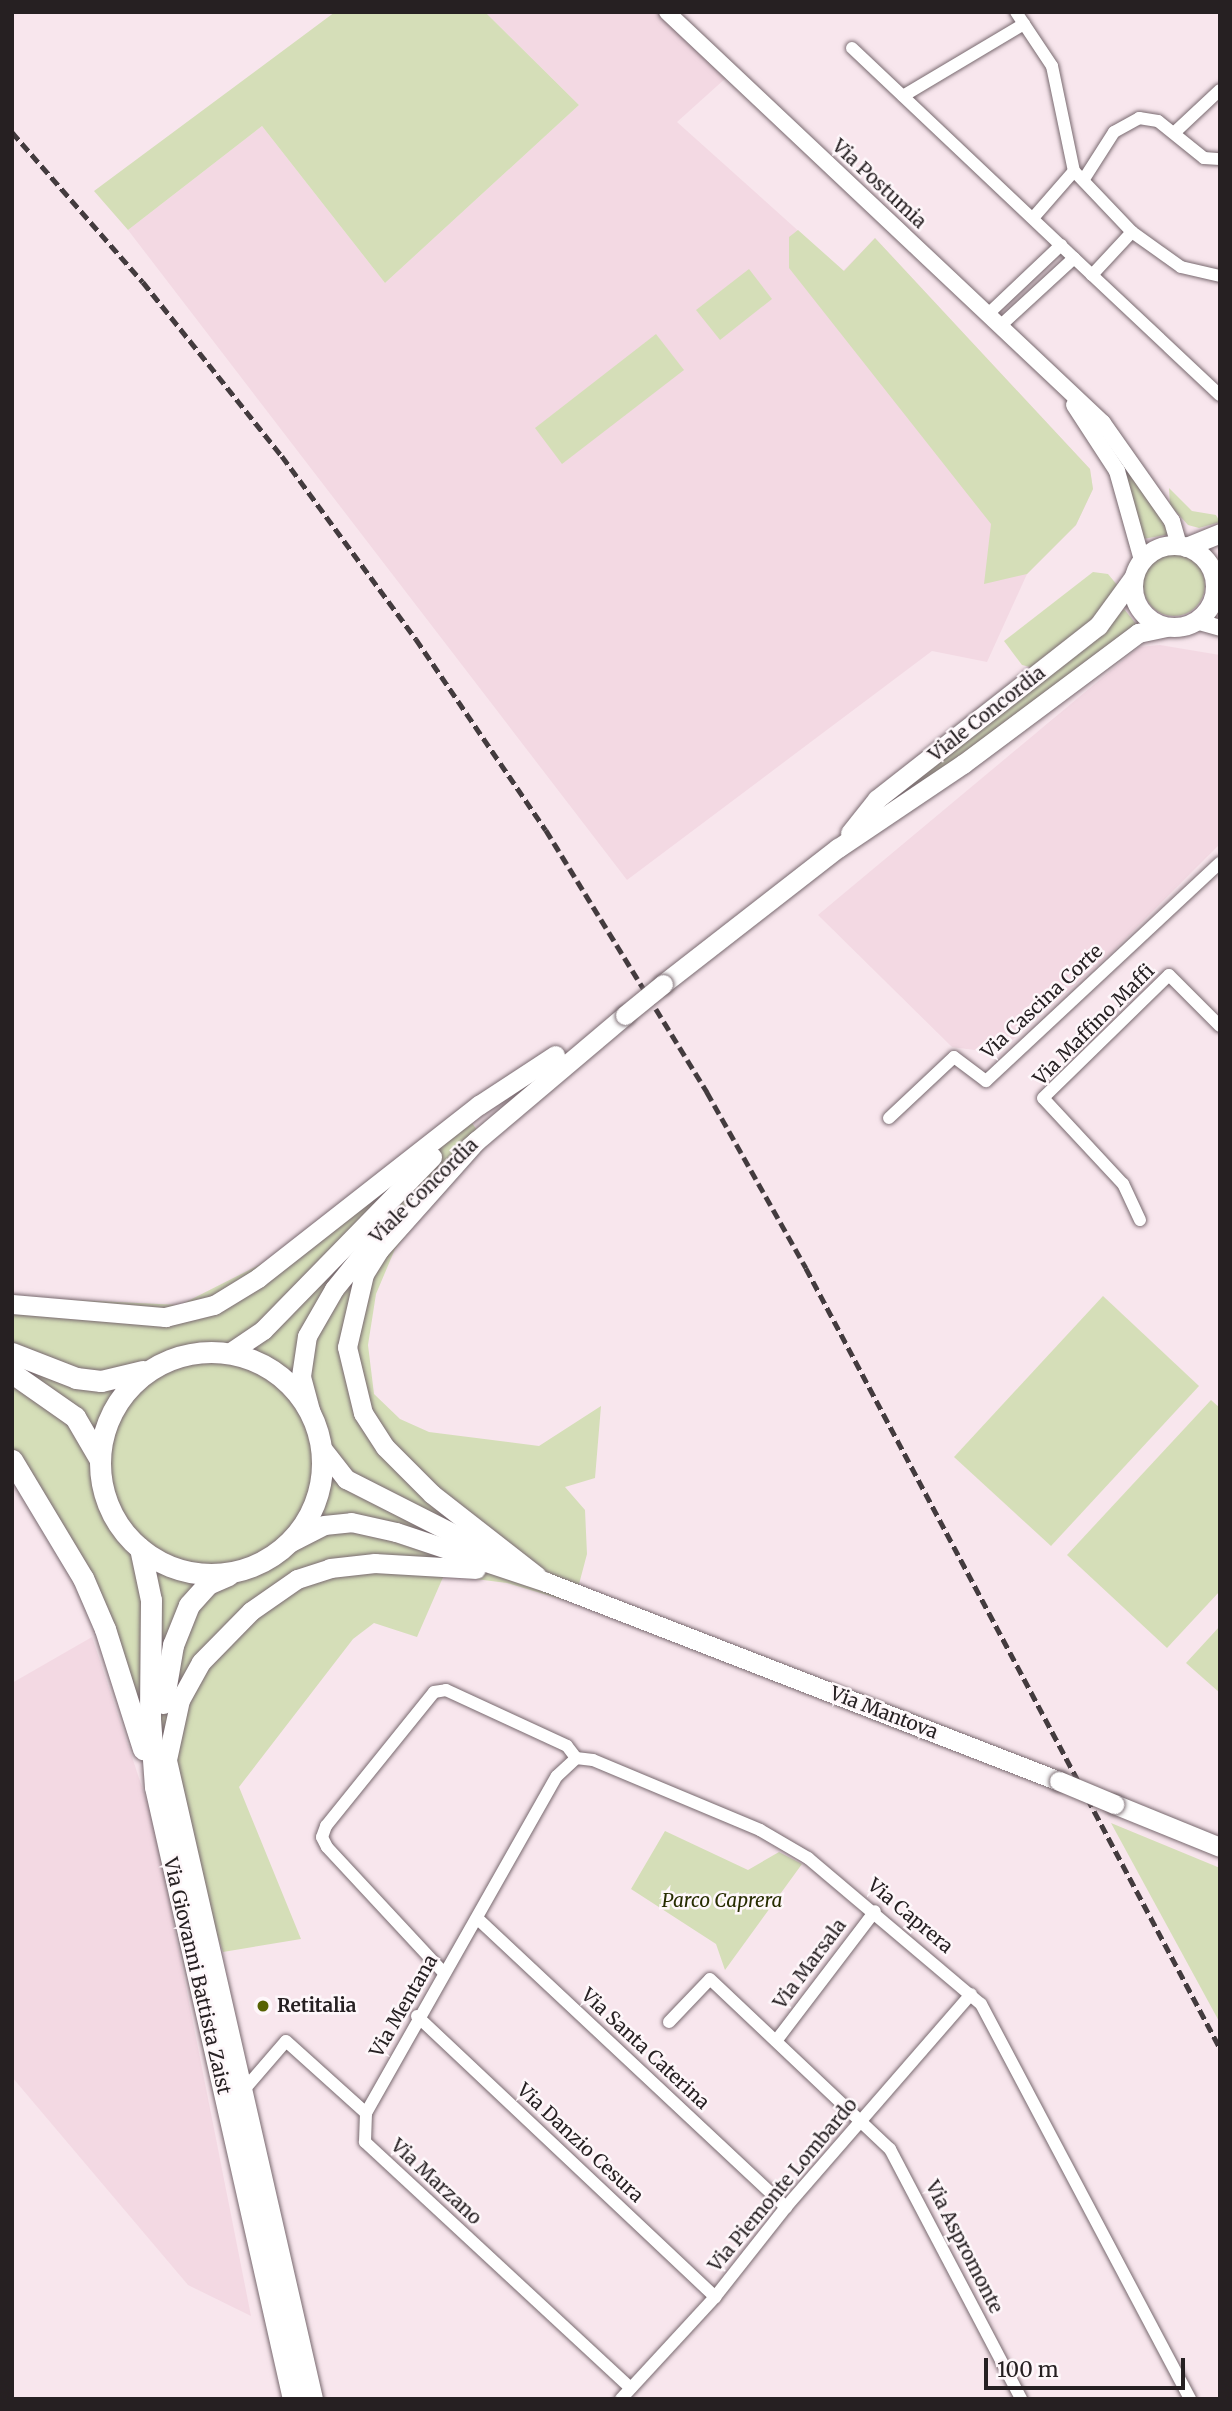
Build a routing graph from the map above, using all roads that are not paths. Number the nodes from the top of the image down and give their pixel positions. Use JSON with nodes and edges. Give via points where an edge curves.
{"nodes":[{"id":1,"x":667,"y":12,"type":"edge"},
{"id":2,"x":1020,"y":18,"type":"edge"},
{"id":3,"x":852,"y":48,"type":"dead end"},
{"id":4,"x":1220,"y":90,"type":"edge"},
{"id":5,"x":902,"y":96,"type":"junction"},
{"id":6,"x":1174,"y":132,"type":"junction"},
{"id":7,"x":1220,"y":159,"type":"edge"},
{"id":8,"x":1079,"y":175,"type":"junction"},
{"id":9,"x":1034,"y":218,"type":"junction"},
{"id":10,"x":1132,"y":232,"type":"junction"},
{"id":11,"x":1061,"y":245,"type":"junction"},
{"id":12,"x":1074,"y":258,"type":"junction"},
{"id":13,"x":1092,"y":275,"type":"junction"},
{"id":14,"x":1220,"y":276,"type":"edge"},
{"id":15,"x":987,"y":315,"type":"junction"},
{"id":16,"x":999,"y":327,"type":"junction"},
{"id":17,"x":1061,"y":386,"type":"junction"},
{"id":18,"x":1220,"y":395,"type":"edge"},
{"id":19,"x":1220,"y":533,"type":"edge"},
{"id":20,"x":1183,"y":546,"type":"junction"},
{"id":21,"x":1138,"y":569,"type":"junction"},
{"id":22,"x":1217,"y":580,"type":"edge"},
{"id":23,"x":1196,"y":621,"type":"junction"},
{"id":24,"x":1166,"y":627,"type":"junction"},
{"id":25,"x":1220,"y":628,"type":"edge"},
{"id":26,"x":838,"y":848,"type":"junction"},
{"id":27,"x":1220,"y":863,"type":"edge"},
{"id":28,"x":625,"y":1015,"type":"junction"},
{"id":29,"x":1220,"y":1027,"type":"edge"},
{"id":30,"x":555,"y":1055,"type":"junction"},
{"id":31,"x":889,"y":1118,"type":"dead end"},
{"id":32,"x":477,"y":1140,"type":"junction"},
{"id":33,"x":1140,"y":1220,"type":"dead end"},
{"id":34,"x":12,"y":1304,"type":"edge"},
{"id":35,"x":12,"y":1353,"type":"edge"},
{"id":36,"x":229,"y":1353,"type":"junction"},
{"id":37,"x":158,"y":1364,"type":"junction"},
{"id":38,"x":12,"y":1373,"type":"edge"},
{"id":39,"x":311,"y":1413,"type":"junction"},
{"id":40,"x":321,"y":1447,"type":"junction"},
{"id":41,"x":99,"y":1459,"type":"junction"},
{"id":42,"x":12,"y":1460,"type":"edge"},
{"id":43,"x":289,"y":1543,"type":"junction"},
{"id":44,"x":140,"y":1548,"type":"junction"},
{"id":45,"x":528,"y":1570,"type":"junction"},
{"id":46,"x":508,"y":1573,"type":"junction"},
{"id":47,"x":228,"y":1575,"type":"junction"},
{"id":48,"x":546,"y":1582,"type":"junction"},
{"id":49,"x":576,"y":1758,"type":"junction"},
{"id":50,"x":166,"y":1764,"type":"junction"},
{"id":51,"x":155,"y":1787,"type":"junction"},
{"id":52,"x":1220,"y":1847,"type":"edge"},
{"id":53,"x":875,"y":1911,"type":"junction"},
{"id":54,"x":478,"y":1919,"type":"junction"},
{"id":55,"x":444,"y":1973,"type":"junction"},
{"id":56,"x":971,"y":1994,"type":"junction"},
{"id":57,"x":417,"y":2016,"type":"junction"},
{"id":58,"x":669,"y":2022,"type":"dead end"},
{"id":59,"x":776,"y":2041,"type":"junction"},
{"id":60,"x":242,"y":2092,"type":"junction"},
{"id":61,"x":366,"y":2113,"type":"junction"},
{"id":62,"x":861,"y":2121,"type":"junction"},
{"id":63,"x":786,"y":2207,"type":"junction"},
{"id":64,"x":715,"y":2297,"type":"junction"},
{"id":65,"x":303,"y":2357,"type":"junction"},
{"id":66,"x":631,"y":2388,"type":"junction"},
{"id":67,"x":1187,"y":2397,"type":"edge"},
{"id":68,"x":293,"y":2399,"type":"edge"},
{"id":69,"x":312,"y":2399,"type":"edge"},
{"id":70,"x":319,"y":2399,"type":"edge"},
{"id":71,"x":621,"y":2399,"type":"edge"},
{"id":72,"x":1021,"y":2399,"type":"edge"}],
"edges":[{"from":1,"to":15,"type":"street","name":"Via Postumia"},
{"from":2,"to":5,"type":"street"},
{"from":2,"to":8,"type":"street","via":[[1052,66]]},
{"from":3,"to":5,"type":"street"},
{"from":4,"to":6,"type":"street"},
{"from":5,"to":9,"type":"street"},
{"from":6,"to":7,"type":"street","via":[[1204,158]]},
{"from":6,"to":8,"type":"street","via":[[1158,121],[1139,118],[1125,123]]},
{"from":8,"to":9,"type":"street"},
{"from":8,"to":10,"type":"street"},
{"from":9,"to":11,"type":"street"},
{"from":10,"to":13,"type":"street"},
{"from":10,"to":14,"type":"street","via":[[1181,267]]},
{"from":11,"to":12,"type":"street"},
{"from":11,"to":15,"type":"street"},
{"from":12,"to":13,"type":"street"},
{"from":12,"to":16,"type":"street"},
{"from":13,"to":18,"type":"street"},
{"from":15,"to":16,"type":"street","name":"Via Postumia"},
{"from":16,"to":17,"type":"street","name":"Via Postumia"},
{"from":17,"to":20,"type":"street","name":"Via Postumia","via":[[1103,423],[1172,521]]},
{"from":17,"to":21,"type":"street","name":"Via Postumia","via":[[1116,471]]},
{"from":19,"to":20,"type":"main road","name":"Viale Concordia"},
{"from":20,"to":21,"type":"main road","name":"Viale Concordia","via":[[1159,548]]},
{"from":20,"to":22,"type":"main road","via":[[1203,557]]},
{"from":21,"to":24,"type":"main road","via":[[1136,603],[1144,614]]},
{"from":21,"to":26,"type":"main road","name":"Viale Concordia","via":[[1098,626],[877,799]]},
{"from":22,"to":23,"type":"main road","via":[[1213,601]]},
{"from":23,"to":24,"type":"main road","name":"Viale Concordia"},
{"from":23,"to":25,"type":"street"},
{"from":24,"to":26,"type":"main road","name":"Viale Concordia","via":[[1138,633],[963,764]]},
{"from":26,"to":28,"type":"main road","name":"Viale Concordia","bridge":true},
{"from":27,"to":31,"type":"street","name":"Via Cascina Corte","via":[[986,1081],[954,1057]]},
{"from":28,"to":30,"type":"main road","name":"Viale Concordia"},
{"from":28,"to":32,"type":"main road","name":"Viale Concordia"},
{"from":29,"to":33,"type":"street","name":"Via Maffino Maffi","via":[[1169,975],[1044,1098],[1122,1184]]},
{"from":30,"to":34,"type":"main road","via":[[479,1105],[258,1278],[214,1305],[165,1317]]},
{"from":30,"to":36,"type":"main road","name":"Viale Concordia","via":[[424,1163],[263,1330]]},
{"from":32,"to":39,"type":"main road","name":"Viale Concordia","via":[[373,1240],[326,1301],[303,1354],[301,1376]]},
{"from":32,"to":45,"type":"main road","via":[[379,1250],[364,1274],[348,1347],[363,1413],[385,1447],[432,1494]]},
{"from":35,"to":37,"type":"main road","via":[[76,1378],[101,1381],[128,1377]]},
{"from":36,"to":37,"type":"main road","via":[[193,1353]]},
{"from":36,"to":39,"type":"main road","via":[[277,1374]]},
{"from":37,"to":41,"type":"main road","via":[[139,1377],[117,1404]]},
{"from":38,"to":41,"type":"main road","via":[[75,1417],[90,1436]]},
{"from":39,"to":40,"type":"main road"},
{"from":40,"to":43,"type":"main road","via":[[317,1499]]},
{"from":40,"to":45,"type":"main road","via":[[346,1479]]},
{"from":41,"to":44,"type":"main road","via":[[113,1515]]},
{"from":42,"to":51,"type":"main road","via":[[61,1535],[99,1616]]},
{"from":43,"to":46,"type":"main road","via":[[324,1525],[351,1522],[396,1532]]},
{"from":43,"to":47,"type":"main road","via":[[260,1563]]},
{"from":44,"to":47,"type":"main road","via":[[181,1570]]},
{"from":44,"to":51,"type":"main road","name":"Via Giovanni Battista Zaist","via":[[151,1600],[150,1719]]},
{"from":45,"to":48,"type":"main road"},
{"from":46,"to":48,"type":"main road"},
{"from":46,"to":50,"type":"main road","via":[[375,1563],[330,1568],[297,1579],[251,1611],[201,1662],[176,1711]]},
{"from":47,"to":50,"type":"main road","name":"Via Giovanni Battista Zaist","via":[[196,1595],[178,1628],[163,1700]]},
{"from":48,"to":52,"type":"main road","name":"Via Mantova","bridge":true},
{"from":49,"to":53,"type":"street","name":"Via Caprera","via":[[610,1766],[760,1830],[808,1858]]},
{"from":49,"to":54,"type":"street","via":[[557,1776]]},
{"from":49,"to":55,"type":"street","via":[[567,1746],[446,1690],[434,1692],[326,1826],[322,1837],[327,1847]]},
{"from":50,"to":60,"type":"main road","name":"Via Giovanni Battista Zaist"},
{"from":51,"to":68,"type":"main road","name":"Via Giovanni Battista Zaist"},
{"from":53,"to":56,"type":"street","name":"Via Caprera"},
{"from":53,"to":59,"type":"street","name":"Via Marsala"},
{"from":54,"to":55,"type":"street","name":"Via Mentana"},
{"from":54,"to":63,"type":"street","name":"Via Santa Caterina"},
{"from":55,"to":57,"type":"street","name":"Via Mentana"},
{"from":56,"to":62,"type":"street","name":"Via Piemonte Lombardo"},
{"from":56,"to":67,"type":"street","name":"Via Caprera","via":[[1009,2054]]},
{"from":57,"to":61,"type":"street","name":"Via Mentana"},
{"from":57,"to":64,"type":"street","name":"Via Danzio Cesura"},
{"from":58,"to":59,"type":"street","name":"Via Aspromonte","via":[[710,1979]]},
{"from":59,"to":62,"type":"street","name":"Via Aspromonte"},
{"from":60,"to":61,"type":"street","via":[[286,2041]]},
{"from":60,"to":65,"type":"main road","name":"Via Giovanni Battista Zaist"},
{"from":61,"to":66,"type":"street","name":"Via Marzano","via":[[365,2142]]},
{"from":62,"to":63,"type":"street","name":"Via Piemonte Lombardo"},
{"from":62,"to":72,"type":"street","name":"Via Aspromonte","via":[[898,2162]]},
{"from":63,"to":64,"type":"street","name":"Via Piemonte Lombardo"},
{"from":64,"to":66,"type":"street","name":"Via Piemonte Lombardo"},
{"from":65,"to":69,"type":"main road","name":"Via Giovanni Battista Zaist"},
{"from":65,"to":70,"type":"street"},
{"from":66,"to":71,"type":"street","name":"Via Piemonte Lombardo"}]}
